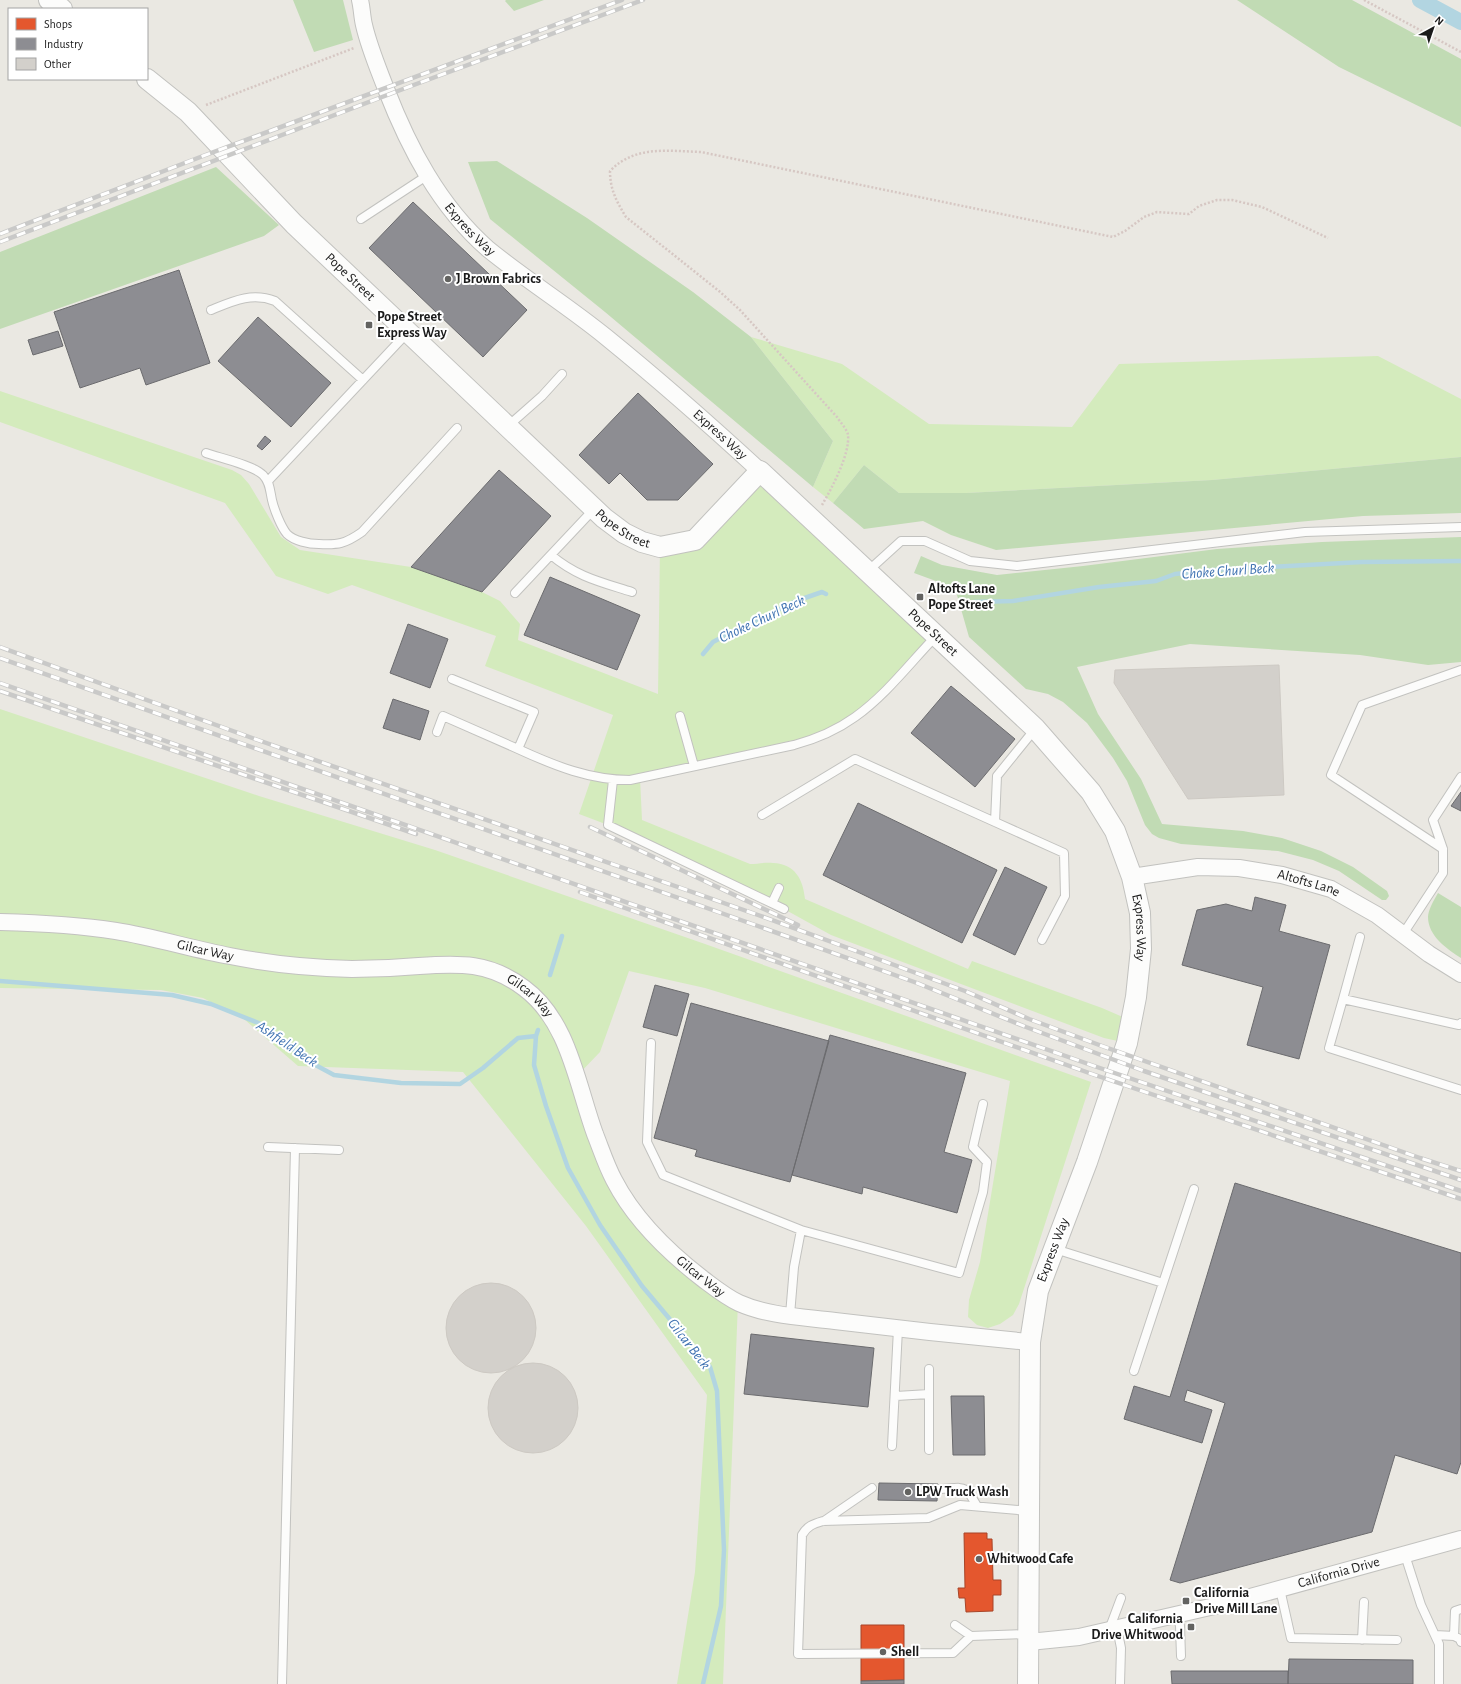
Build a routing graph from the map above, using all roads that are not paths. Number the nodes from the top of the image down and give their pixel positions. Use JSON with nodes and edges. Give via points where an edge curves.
{"nodes":[{"id":1,"x":49,"y":0,"type":"edge"},
{"id":2,"x":360,"y":0,"type":"edge"},
{"id":3,"x":61,"y":8,"type":"edge"},
{"id":4,"x":148,"y":79,"type":"edge"},
{"id":5,"x":428,"y":175,"type":"junction"},
{"id":6,"x":361,"y":219,"type":"dead end"},
{"id":7,"x":210,"y":310,"type":"dead end"},
{"id":8,"x":408,"y":332,"type":"junction"},
{"id":9,"x":562,"y":374,"type":"dead end"},
{"id":10,"x":363,"y":380,"type":"junction"},
{"id":11,"x":508,"y":426,"type":"junction"},
{"id":12,"x":457,"y":428,"type":"dead end"},
{"id":13,"x":206,"y":453,"type":"dead end"},
{"id":14,"x":760,"y":471,"type":"junction"},
{"id":15,"x":268,"y":481,"type":"junction"},
{"id":16,"x":594,"y":508,"type":"junction"},
{"id":17,"x":1461,"y":527,"type":"edge"},
{"id":18,"x":551,"y":554,"type":"junction"},
{"id":19,"x":867,"y":572,"type":"junction"},
{"id":20,"x":632,"y":592,"type":"dead end"},
{"id":21,"x":516,"y":593,"type":"dead end"},
{"id":22,"x":936,"y":636,"type":"junction"},
{"id":23,"x":1461,"y":670,"type":"edge"},
{"id":24,"x":452,"y":679,"type":"dead end"},
{"id":25,"x":680,"y":716,"type":"dead end"},
{"id":26,"x":1035,"y":728,"type":"junction"},
{"id":27,"x":437,"y":732,"type":"dead end"},
{"id":28,"x":518,"y":749,"type":"junction"},
{"id":29,"x":694,"y":766,"type":"junction"},
{"id":30,"x":1461,"y":778,"type":"edge"},
{"id":31,"x":613,"y":780,"type":"junction"},
{"id":32,"x":762,"y":815,"type":"dead end"},
{"id":33,"x":995,"y":822,"type":"junction"},
{"id":34,"x":1443,"y":849,"type":"junction"},
{"id":35,"x":1132,"y":878,"type":"junction"},
{"id":36,"x":779,"y":888,"type":"dead end"},
{"id":37,"x":772,"y":903,"type":"junction"},
{"id":38,"x":784,"y":909,"type":"dead end"},
{"id":39,"x":0,"y":922,"type":"edge"},
{"id":40,"x":1403,"y":934,"type":"junction"},
{"id":41,"x":1360,"y":937,"type":"dead end"},
{"id":42,"x":1042,"y":940,"type":"dead end"},
{"id":43,"x":1461,"y":974,"type":"edge"},
{"id":44,"x":1343,"y":999,"type":"junction"},
{"id":45,"x":1460,"y":1024,"type":"edge"},
{"id":46,"x":651,"y":1043,"type":"dead end"},
{"id":47,"x":1461,"y":1090,"type":"edge"},
{"id":48,"x":983,"y":1104,"type":"dead end"},
{"id":49,"x":268,"y":1147,"type":"dead end"},
{"id":50,"x":295,"y":1148,"type":"junction"},
{"id":51,"x":339,"y":1150,"type":"dead end"},
{"id":52,"x":1194,"y":1189,"type":"dead end"},
{"id":53,"x":801,"y":1230,"type":"junction"},
{"id":54,"x":1054,"y":1248,"type":"junction"},
{"id":55,"x":1163,"y":1283,"type":"junction"},
{"id":56,"x":790,"y":1315,"type":"junction"},
{"id":57,"x":898,"y":1329,"type":"junction"},
{"id":58,"x":1030,"y":1342,"type":"junction"},
{"id":59,"x":929,"y":1368,"type":"dead end"},
{"id":60,"x":1134,"y":1371,"type":"dead end"},
{"id":61,"x":929,"y":1394,"type":"junction"},
{"id":62,"x":896,"y":1396,"type":"junction"},
{"id":63,"x":892,"y":1446,"type":"dead end"},
{"id":64,"x":929,"y":1450,"type":"dead end"},
{"id":65,"x":872,"y":1488,"type":"dead end"},
{"id":66,"x":939,"y":1489,"type":"dead end"},
{"id":67,"x":977,"y":1506,"type":"junction"},
{"id":68,"x":1029,"y":1511,"type":"junction"},
{"id":69,"x":823,"y":1521,"type":"junction"},
{"id":70,"x":1461,"y":1539,"type":"edge"},
{"id":71,"x":1406,"y":1554,"type":"junction"},
{"id":72,"x":1280,"y":1589,"type":"junction"},
{"id":73,"x":1121,"y":1598,"type":"dead end"},
{"id":74,"x":1364,"y":1602,"type":"dead end"},
{"id":75,"x":1461,"y":1609,"type":"edge"},
{"id":76,"x":1177,"y":1614,"type":"junction"},
{"id":77,"x":955,"y":1625,"type":"dead end"},
{"id":78,"x":1113,"y":1629,"type":"junction"},
{"id":79,"x":1435,"y":1635,"type":"junction"},
{"id":80,"x":971,"y":1636,"type":"junction"},
{"id":81,"x":1454,"y":1636,"type":"junction"},
{"id":82,"x":1029,"y":1638,"type":"junction"},
{"id":83,"x":1362,"y":1640,"type":"junction"},
{"id":84,"x":1397,"y":1640,"type":"dead end"},
{"id":85,"x":1461,"y":1642,"type":"edge"},
{"id":86,"x":1181,"y":1656,"type":"dead end"},
{"id":87,"x":282,"y":1684,"type":"edge"},
{"id":88,"x":1028,"y":1684,"type":"edge"},
{"id":89,"x":1120,"y":1684,"type":"edge"},
{"id":90,"x":1439,"y":1684,"type":"edge"}],
"edges":[{"from":1,"to":3,"type":"street"},
{"from":2,"to":5,"type":"street","name":"Express Way","via":[[364,26],[398,120]]},
{"from":4,"to":8,"type":"street","name":"Pope Street","via":[[188,112],[294,224]]},
{"from":5,"to":6,"type":"lane"},
{"from":5,"to":14,"type":"street","name":"Express Way","via":[[462,223],[488,248],[628,355]]},
{"from":7,"to":10,"type":"lane","via":[[243,298],[258,297],[275,301]]},
{"from":8,"to":10,"type":"lane"},
{"from":8,"to":11,"type":"street","name":"Pope Street"},
{"from":9,"to":11,"type":"lane"},
{"from":10,"to":15,"type":"lane"},
{"from":11,"to":16,"type":"street","name":"Pope Street"},
{"from":12,"to":15,"type":"lane","via":[[362,532],[350,541],[338,545],[301,541],[288,534],[272,502]]},
{"from":13,"to":15,"type":"lane","via":[[254,469]]},
{"from":14,"to":16,"type":"street","name":"Pope Street","via":[[696,540],[660,547],[642,542],[624,533]]},
{"from":14,"to":19,"type":"street","name":"Pope Street"},
{"from":16,"to":18,"type":"lane"},
{"from":17,"to":19,"type":"lane","via":[[1305,532],[1017,566],[970,561],[925,541],[900,541]]},
{"from":18,"to":20,"type":"lane","via":[[563,565],[583,576]]},
{"from":18,"to":21,"type":"lane"},
{"from":19,"to":22,"type":"street","name":"Pope Street"},
{"from":22,"to":26,"type":"street","name":"Pope Street"},
{"from":22,"to":29,"type":"lane","via":[[876,700],[833,730],[794,745]]},
{"from":23,"to":34,"type":"lane","via":[[1362,705],[1331,775]]},
{"from":24,"to":28,"type":"lane","via":[[534,712]]},
{"from":25,"to":29,"type":"lane"},
{"from":26,"to":33,"type":"lane","via":[[997,776]]},
{"from":26,"to":35,"type":"street","name":"Pope Street","via":[[1092,792],[1115,831]]},
{"from":27,"to":28,"type":"lane","via":[[443,716]]},
{"from":28,"to":31,"type":"lane","via":[[584,775]]},
{"from":29,"to":31,"type":"lane","via":[[630,780]]},
{"from":30,"to":34,"type":"lane","via":[[1433,820]]},
{"from":31,"to":37,"type":"lane","via":[[608,825]]},
{"from":32,"to":33,"type":"lane","via":[[855,759]]},
{"from":33,"to":42,"type":"lane","via":[[1064,853],[1065,896]]},
{"from":34,"to":40,"type":"lane","via":[[1443,872]]},
{"from":35,"to":40,"type":"street","name":"Altofts Lane","via":[[1198,867],[1239,868],[1282,875],[1331,889],[1377,915]]},
{"from":35,"to":54,"type":"street","name":"Express Way","via":[[1140,913],[1141,949],[1136,997],[1127,1043]]},
{"from":36,"to":37,"type":"lane"},
{"from":37,"to":38,"type":"lane"},
{"from":39,"to":56,"type":"street","name":"Gilcar Way","via":[[117,931],[231,956],[279,963],[350,969],[465,964],[491,970],[508,978],[539,1001],[558,1030],[613,1179],[628,1204],[648,1228],[668,1250],[720,1292],[755,1309]]},
{"from":40,"to":43,"type":"street","name":"Altofts Lane"},
{"from":41,"to":44,"type":"lane"},
{"from":44,"to":45,"type":"lane"},
{"from":44,"to":47,"type":"lane","via":[[1329,1048]]},
{"from":46,"to":53,"type":"lane","via":[[647,1142],[663,1175]]},
{"from":48,"to":53,"type":"lane","via":[[973,1147],[987,1162],[983,1192],[959,1272]]},
{"from":49,"to":50,"type":"lane"},
{"from":50,"to":51,"type":"lane"},
{"from":50,"to":87,"type":"lane"},
{"from":52,"to":55,"type":"lane"},
{"from":53,"to":56,"type":"lane","via":[[794,1267]]},
{"from":54,"to":55,"type":"lane"},
{"from":54,"to":58,"type":"street","name":"Express Way","via":[[1038,1291]]},
{"from":55,"to":60,"type":"lane"},
{"from":56,"to":57,"type":"street","name":"Gilcar Way"},
{"from":57,"to":58,"type":"street","name":"Gilcar Way"},
{"from":57,"to":62,"type":"lane"},
{"from":58,"to":68,"type":"street","name":"Express Way"},
{"from":59,"to":61,"type":"lane"},
{"from":61,"to":62,"type":"lane"},
{"from":61,"to":64,"type":"lane"},
{"from":62,"to":63,"type":"lane"},
{"from":65,"to":69,"type":"lane"},
{"from":66,"to":67,"type":"lane","via":[[964,1488],[969,1491]]},
{"from":67,"to":68,"type":"lane"},
{"from":67,"to":69,"type":"lane","via":[[960,1505],[928,1518]]},
{"from":68,"to":82,"type":"street","name":"Express Way"},
{"from":69,"to":80,"type":"lane","via":[[806,1528],[802,1535],[798,1654],[952,1653]]},
{"from":70,"to":71,"type":"street","name":"California Drive"},
{"from":71,"to":72,"type":"street","name":"California Drive"},
{"from":71,"to":79,"type":"lane","via":[[1421,1605]]},
{"from":72,"to":76,"type":"street","name":"California Drive"},
{"from":72,"to":83,"type":"lane","via":[[1291,1638]]},
{"from":73,"to":78,"type":"lane"},
{"from":74,"to":83,"type":"lane"},
{"from":75,"to":81,"type":"lane","via":[[1455,1611]]},
{"from":76,"to":78,"type":"street","name":"California Drive"},
{"from":76,"to":86,"type":"lane"},
{"from":77,"to":80,"type":"lane"},
{"from":78,"to":82,"type":"street","name":"California Drive","via":[[1079,1637]]},
{"from":78,"to":89,"type":"lane","via":[[1121,1648]]},
{"from":79,"to":81,"type":"lane"},
{"from":79,"to":90,"type":"lane","via":[[1439,1644]]},
{"from":80,"to":82,"type":"lane"},
{"from":81,"to":85,"type":"lane"},
{"from":82,"to":88,"type":"street"},
{"from":83,"to":84,"type":"lane"}]}
